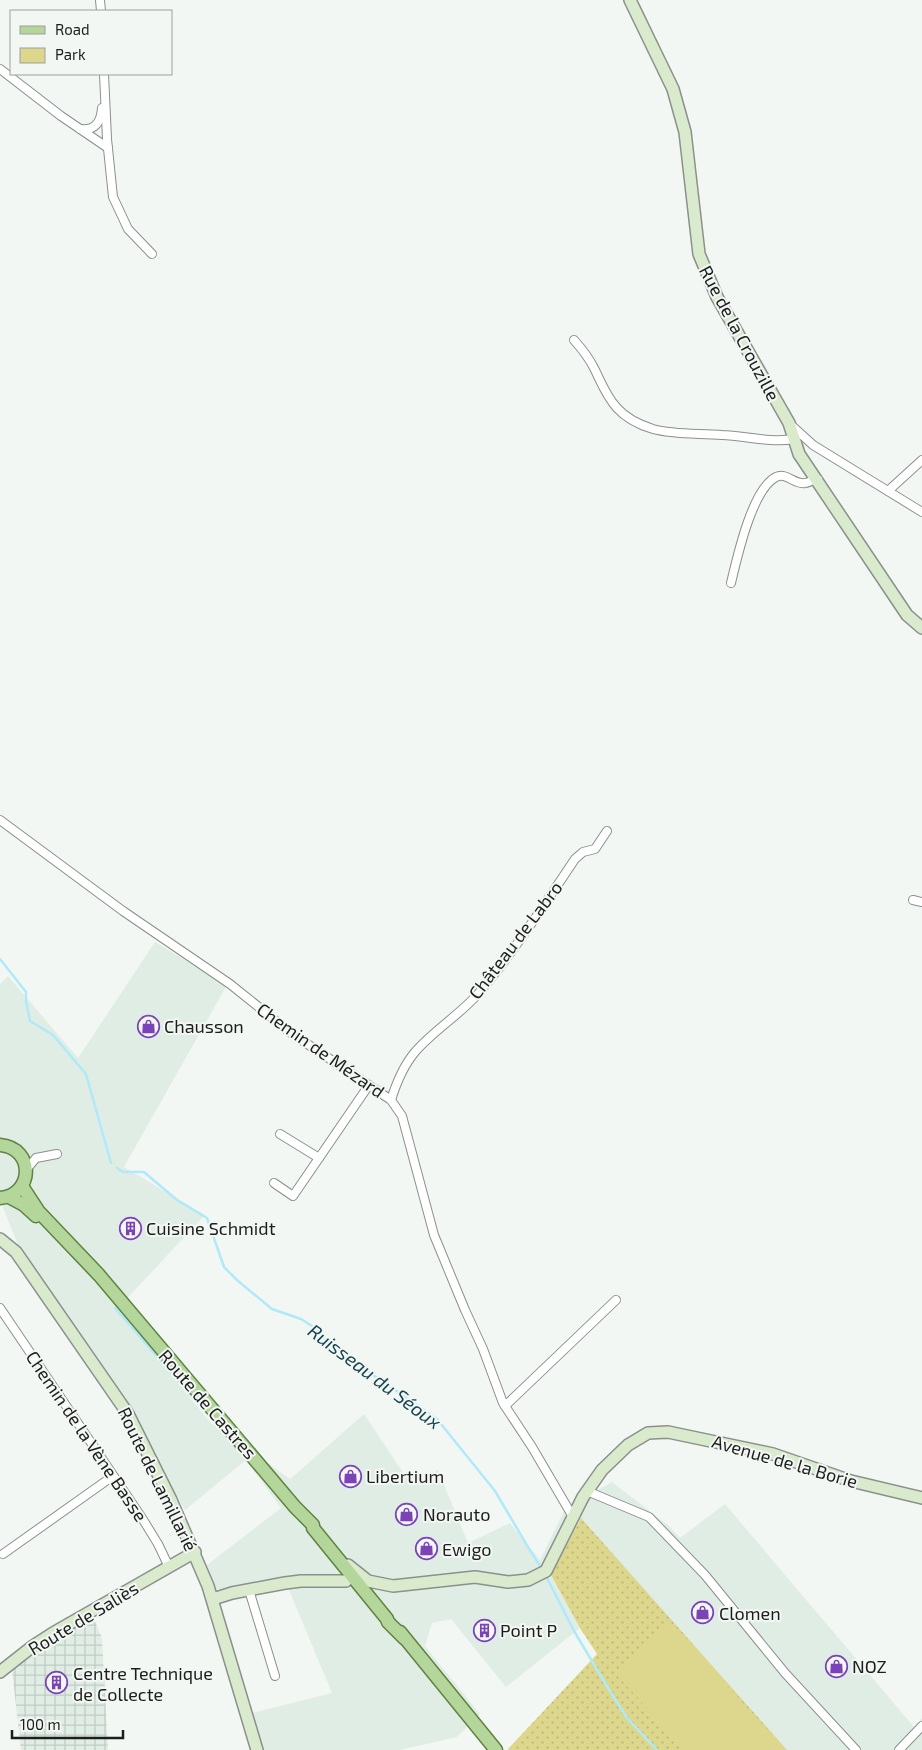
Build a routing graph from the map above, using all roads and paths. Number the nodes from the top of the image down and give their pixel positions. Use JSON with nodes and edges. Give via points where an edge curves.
{"nodes":[{"id":1,"x":630,"y":0,"type":"edge"},
{"id":2,"x":0,"y":69,"type":"edge"},
{"id":3,"x":104,"y":75,"type":"edge"},
{"id":4,"x":80,"y":129,"type":"junction"},
{"id":5,"x":108,"y":148,"type":"junction"},
{"id":6,"x":152,"y":254,"type":"dead end"},
{"id":7,"x":574,"y":340,"type":"dead end"},
{"id":8,"x":789,"y":423,"type":"junction"},
{"id":9,"x":794,"y":437,"type":"junction"},
{"id":10,"x":922,"y":460,"type":"edge"},
{"id":11,"x":818,"y":479,"type":"junction"},
{"id":12,"x":888,"y":492,"type":"junction"},
{"id":13,"x":922,"y":512,"type":"edge"},
{"id":14,"x":731,"y":583,"type":"dead end"},
{"id":15,"x":922,"y":628,"type":"edge"},
{"id":16,"x":0,"y":820,"type":"edge"},
{"id":17,"x":607,"y":831,"type":"dead end"},
{"id":18,"x":913,"y":900,"type":"dead end"},
{"id":19,"x":922,"y":902,"type":"edge"},
{"id":20,"x":369,"y":1086,"type":"junction"},
{"id":21,"x":391,"y":1100,"type":"junction"},
{"id":22,"x":280,"y":1134,"type":"dead end"},
{"id":23,"x":0,"y":1145,"type":"edge"},
{"id":24,"x":22,"y":1156,"type":"junction"},
{"id":25,"x":319,"y":1158,"type":"junction"},
{"id":26,"x":26,"y":1170,"type":"junction"},
{"id":27,"x":274,"y":1183,"type":"dead end"},
{"id":28,"x":22,"y":1186,"type":"junction"},
{"id":29,"x":5,"y":1198,"type":"edge"},
{"id":30,"x":3,"y":1244,"type":"edge"},
{"id":31,"x":616,"y":1300,"type":"dead end"},
{"id":32,"x":120,"y":1302,"type":"junction"},
{"id":33,"x":0,"y":1308,"type":"edge"},
{"id":34,"x":504,"y":1406,"type":"junction"},
{"id":35,"x":113,"y":1476,"type":"junction"},
{"id":36,"x":587,"y":1490,"type":"junction"},
{"id":37,"x":922,"y":1498,"type":"edge"},
{"id":38,"x":573,"y":1517,"type":"junction"},
{"id":39,"x":330,"y":1549,"type":"junction"},
{"id":40,"x":195,"y":1552,"type":"junction"},
{"id":41,"x":3,"y":1554,"type":"dead end"},
{"id":42,"x":169,"y":1567,"type":"junction"},
{"id":43,"x":346,"y":1581,"type":"dead end"},
{"id":44,"x":393,"y":1586,"type":"junction"},
{"id":45,"x":363,"y":1588,"type":"junction"},
{"id":46,"x":249,"y":1590,"type":"junction"},
{"id":47,"x":212,"y":1599,"type":"junction"},
{"id":48,"x":0,"y":1672,"type":"edge"},
{"id":49,"x":275,"y":1676,"type":"dead end"},
{"id":50,"x":922,"y":1726,"type":"edge"},
{"id":51,"x":257,"y":1750,"type":"edge"},
{"id":52,"x":496,"y":1750,"type":"edge"},
{"id":53,"x":856,"y":1750,"type":"edge"},
{"id":54,"x":899,"y":1750,"type":"edge"}],
"edges":[{"from":1,"to":8,"type":"street","name":"Rue de la Crouzille","via":[[673,89],[685,132],[699,254],[717,297]]},
{"from":2,"to":4,"type":"street"},
{"from":3,"to":4,"type":"street","via":[[101,117],[96,126]]},
{"from":3,"to":5,"type":"street"},
{"from":4,"to":5,"type":"street"},
{"from":5,"to":6,"type":"street","via":[[112,198],[128,229]]},
{"from":7,"to":9,"type":"street","via":[[589,360],[607,395],[641,425],[670,432],[775,440]]},
{"from":8,"to":9,"type":"street","name":"Rue de la Crouzille"},
{"from":8,"to":12,"type":"street","via":[[813,446]]},
{"from":9,"to":11,"type":"street","name":"Rue de la Crouzille","via":[[799,454]]},
{"from":10,"to":12,"type":"street"},
{"from":11,"to":14,"type":"street","via":[[805,483],[786,476],[776,477],[765,486],[744,528]]},
{"from":11,"to":15,"type":"street","name":"Rue de la Crouzille","via":[[908,615]]},
{"from":12,"to":13,"type":"street"},
{"from":16,"to":20,"type":"street","name":"Chemin de Mézard","via":[[123,911],[230,984],[291,1033]]},
{"from":17,"to":21,"type":"street","name":"Château de Labro","via":[[595,848],[575,859],[475,998],[414,1054]]},
{"from":18,"to":19,"type":"street"},
{"from":20,"to":21,"type":"street","name":"Chemin de Mézard"},
{"from":20,"to":25,"type":"street"},
{"from":21,"to":34,"type":"street","name":"Chemin de Mézard","via":[[402,1116],[434,1235]]},
{"from":22,"to":25,"type":"street"},
{"from":23,"to":24,"type":"main road","via":[[10,1146]]},
{"from":24,"to":26,"type":"main road"},
{"from":24,"to":26,"type":"street","via":[[57,1154],[36,1158]]},
{"from":25,"to":27,"type":"street","via":[[293,1196]]},
{"from":26,"to":28,"type":"main road"},
{"from":28,"to":29,"type":"main road"},
{"from":28,"to":32,"type":"main road","name":"Route de Castres","via":[[39,1212]]},
{"from":29,"to":32,"type":"main road","name":"Route de Castres","via":[[24,1205]]},
{"from":30,"to":40,"type":"street","name":"Route de Lamillarié","via":[[30,1271],[128,1414]]},
{"from":31,"to":34,"type":"street"},
{"from":32,"to":39,"type":"main road","name":"Route de Castres","via":[[313,1525]]},
{"from":33,"to":35,"type":"street","name":"Chemin de la Vène Basse"},
{"from":34,"to":38,"type":"street","name":"Chemin de Mézard","via":[[532,1446]]},
{"from":35,"to":41,"type":"street"},
{"from":35,"to":42,"type":"street","name":"Chemin de la Vène Basse","via":[[154,1536]]},
{"from":36,"to":37,"type":"street","name":"Avenue de la Borie","via":[[628,1445],[648,1433],[668,1432],[773,1454],[851,1481]]},
{"from":36,"to":38,"type":"street","name":"Avenue de la Borie"},
{"from":36,"to":53,"type":"street","via":[[649,1517],[704,1575],[785,1673]]},
{"from":38,"to":44,"type":"street","name":"Avenue de la Borie","via":[[546,1571],[528,1580],[508,1582],[475,1577]]},
{"from":39,"to":44,"type":"street","name":"Avenue de la Borie","via":[[368,1581]]},
{"from":39,"to":45,"type":"main road","name":"Route de Castres"},
{"from":40,"to":42,"type":"street","name":"Route de Saliès"},
{"from":40,"to":47,"type":"street","name":"Route de Lamillarié"},
{"from":42,"to":48,"type":"street","name":"Route de Saliès","via":[[53,1633]]},
{"from":43,"to":46,"type":"street","via":[[301,1582]]},
{"from":44,"to":45,"type":"street","name":"Avenue de la Borie","via":[[373,1593]]},
{"from":45,"to":52,"type":"main road","name":"Route de Castres"},
{"from":46,"to":47,"type":"street"},
{"from":46,"to":49,"type":"street"},
{"from":47,"to":51,"type":"street","name":"Route de Lamillarié"},
{"from":50,"to":54,"type":"street"}]}
